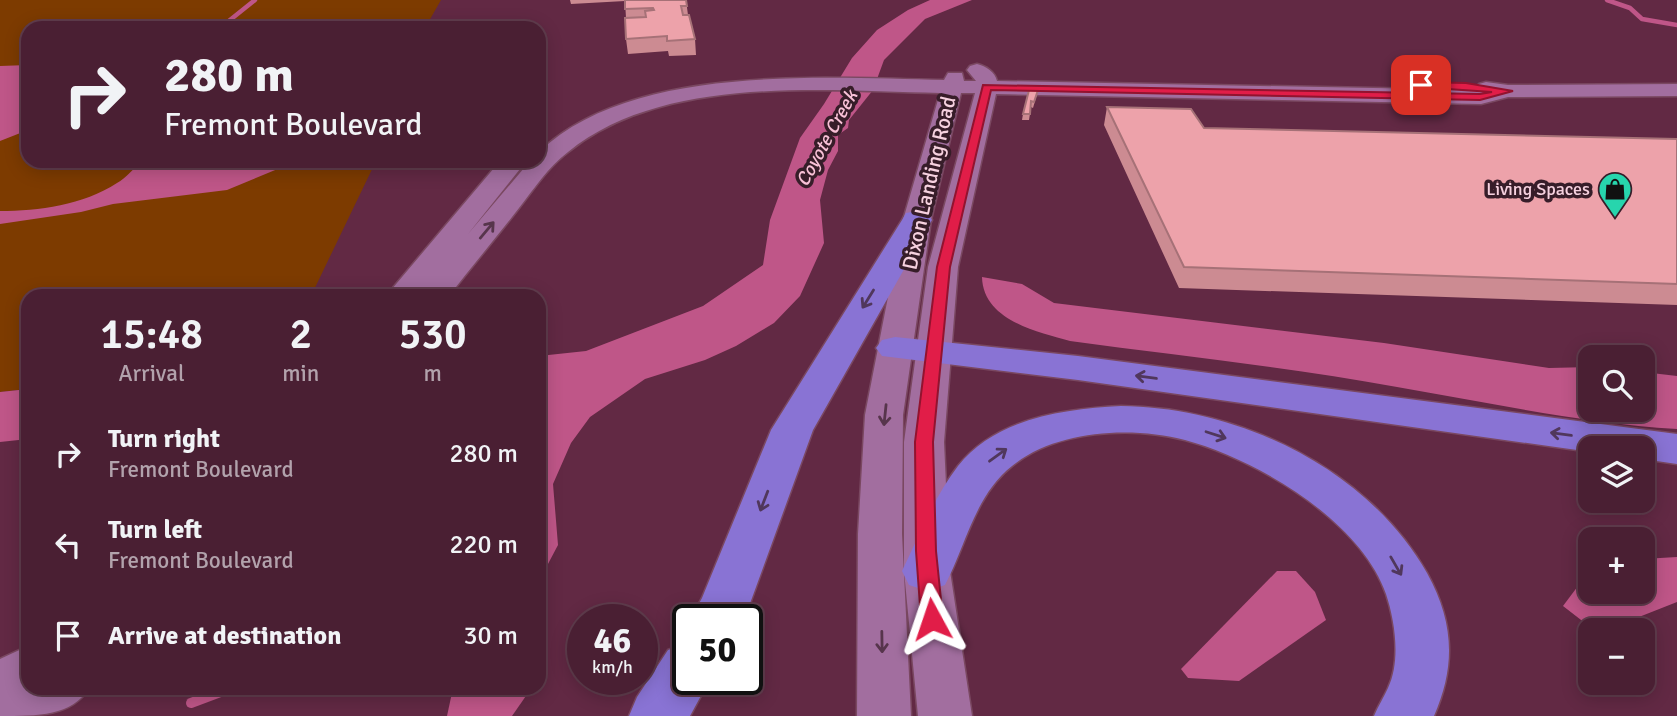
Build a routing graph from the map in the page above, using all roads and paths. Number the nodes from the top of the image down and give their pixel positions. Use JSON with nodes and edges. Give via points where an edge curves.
{"nodes":[{"id":1,"x":953,"y":82,"type":"junction"},
{"id":2,"x":986,"y":82,"type":"junction"},
{"id":3,"x":1677,"y":90,"type":"edge"},
{"id":4,"x":546,"y":146,"type":"edge"},
{"id":5,"x":509,"y":168,"type":"edge"},
{"id":6,"x":527,"y":168,"type":"edge"},
{"id":7,"x":917,"y":220,"type":"junction"},
{"id":8,"x":433,"y":283,"type":"edge"},
{"id":9,"x":914,"y":349,"type":"junction"},
{"id":10,"x":1677,"y":449,"type":"edge"},
{"id":11,"x":927,"y":571,"type":"junction"},
{"id":12,"x":724,"y":604,"type":"edge"},
{"id":13,"x":21,"y":673,"type":"edge"},
{"id":14,"x":0,"y":688,"type":"edge"},
{"id":15,"x":672,"y":693,"type":"edge"},
{"id":16,"x":54,"y":695,"type":"edge"},
{"id":17,"x":26,"y":716,"type":"edge"},
{"id":18,"x":658,"y":716,"type":"edge"},
{"id":19,"x":884,"y":716,"type":"edge"},
{"id":20,"x":945,"y":716,"type":"edge"},
{"id":21,"x":1403,"y":716,"type":"edge"}],
"edges":[{"from":1,"to":2,"type":"main road"},
{"from":1,"to":4,"type":"main road","via":[[734,78],[649,92],[580,117]]},
{"from":1,"to":7,"type":"main road","name":"Dixon Landing Road"},
{"from":2,"to":3,"type":"main road","via":[[1480,97],[1508,91]]},
{"from":2,"to":9,"type":"main road","name":"Dixon Landing Road","via":[[943,267]]},
{"from":5,"to":8,"type":"main road"},
{"from":8,"to":6,"type":"main road","one_way":true},
{"from":7,"to":9,"type":"main road","name":"Dixon Landing Road"},
{"from":7,"to":12,"type":"highway","one_way":true,"via":[[792,430]]},
{"from":10,"to":9,"type":"highway","one_way":true},
{"from":9,"to":11,"type":"main road","name":"Dixon Landing Road","via":[[924,442]]},
{"from":9,"to":19,"type":"main road","name":"Dixon Landing Road","one_way":true,"via":[[884,415],[880,534]]},
{"from":11,"to":20,"type":"main road","name":"Dixon Landing Road"},
{"from":11,"to":21,"type":"highway","one_way":true,"via":[[970,484],[987,463],[1010,446],[1036,433],[1094,421],[1127,419],[1195,429],[1256,451],[1301,474],[1335,496],[1388,551],[1419,615],[1423,650],[1420,682]]},
{"from":13,"to":14,"type":"main road"},
{"from":15,"to":18,"type":"highway"},
{"from":16,"to":17,"type":"main road"}]}
